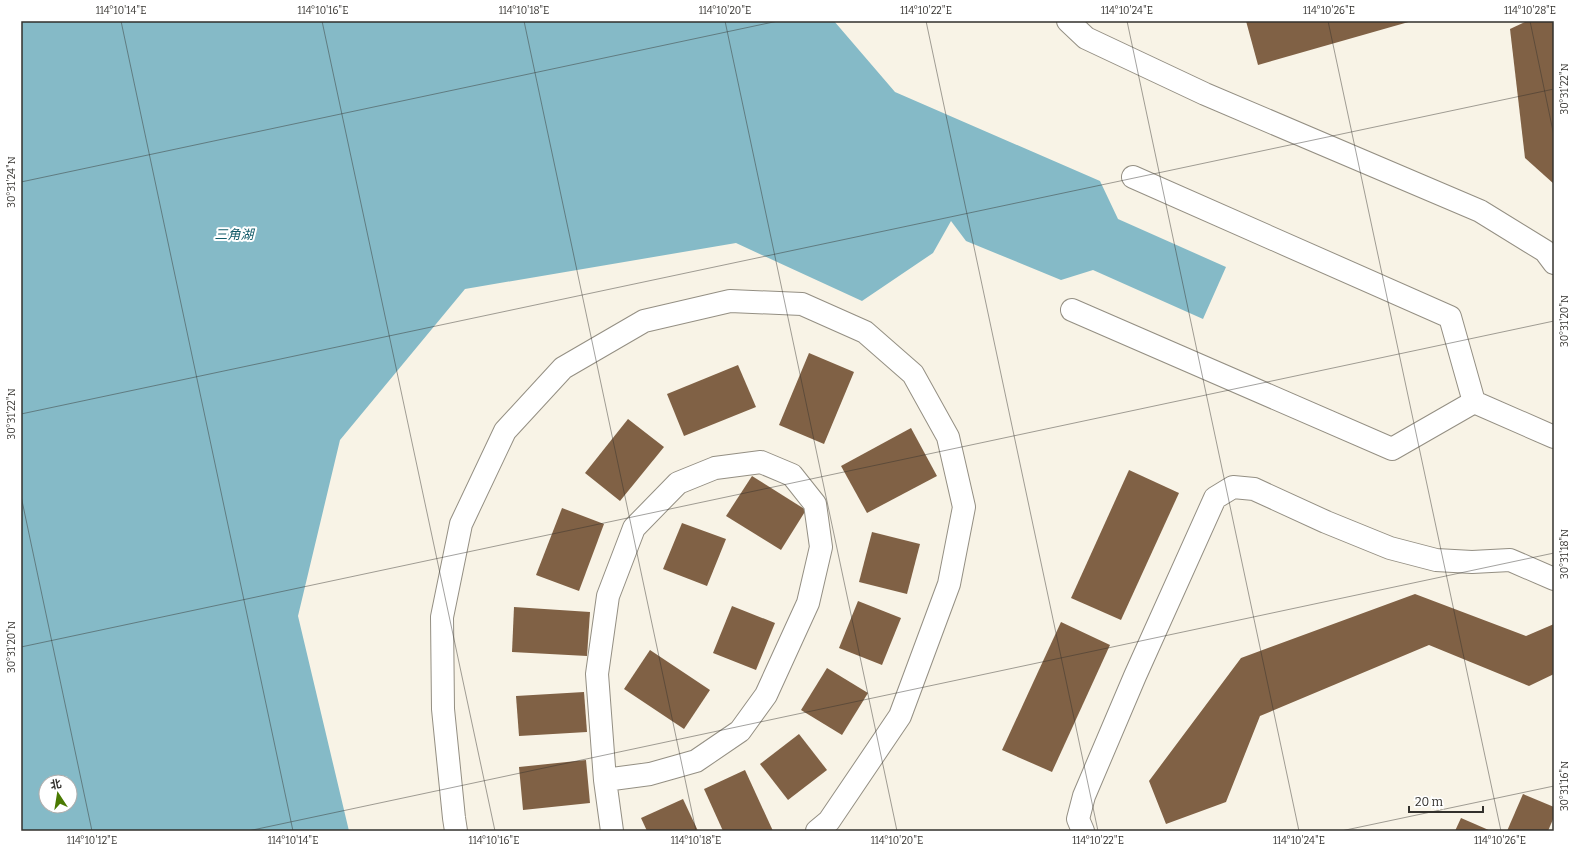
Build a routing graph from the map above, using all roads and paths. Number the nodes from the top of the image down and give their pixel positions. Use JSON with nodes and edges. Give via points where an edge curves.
{"nodes":[{"id":1,"x":1068,"y":21,"type":"edge"},
{"id":2,"x":1133,"y":177,"type":"dead end"},
{"id":3,"x":1554,"y":263,"type":"edge"},
{"id":4,"x":1072,"y":310,"type":"dead end"},
{"id":5,"x":1474,"y":402,"type":"junction"},
{"id":6,"x":1554,"y":438,"type":"edge"},
{"id":7,"x":1554,"y":579,"type":"edge"},
{"id":8,"x":605,"y":780,"type":"junction"},
{"id":9,"x":456,"y":831,"type":"edge"},
{"id":10,"x":612,"y":831,"type":"edge"},
{"id":11,"x":817,"y":831,"type":"edge"},
{"id":12,"x":1082,"y":831,"type":"edge"}],
"edges":[{"from":1,"to":3,"type":"street","via":[[1086,38],[1205,94],[1480,211],[1545,251]]},
{"from":2,"to":5,"type":"street","via":[[1450,317]]},
{"from":4,"to":5,"type":"street","via":[[1392,449]]},
{"from":5,"to":6,"type":"street"},
{"from":7,"to":12,"type":"street","via":[[1510,560],[1436,560],[1390,548],[1254,489],[1233,487],[1215,498],[1135,676],[1084,796],[1078,819]]},
{"from":8,"to":8,"type":"street","via":[[597,674],[608,596],[634,528],[678,483],[715,468],[761,462],[792,475],[815,504],[821,547],[808,603],[766,695],[740,731],[696,761],[650,774]]},
{"from":8,"to":10,"type":"street"},
{"from":9,"to":11,"type":"street","via":[[443,709],[442,617],[461,524],[505,431],[563,368],[644,321],[730,301],[802,304],[865,332],[913,374],[948,437],[964,508],[949,584],[900,716],[830,820]]}]}
